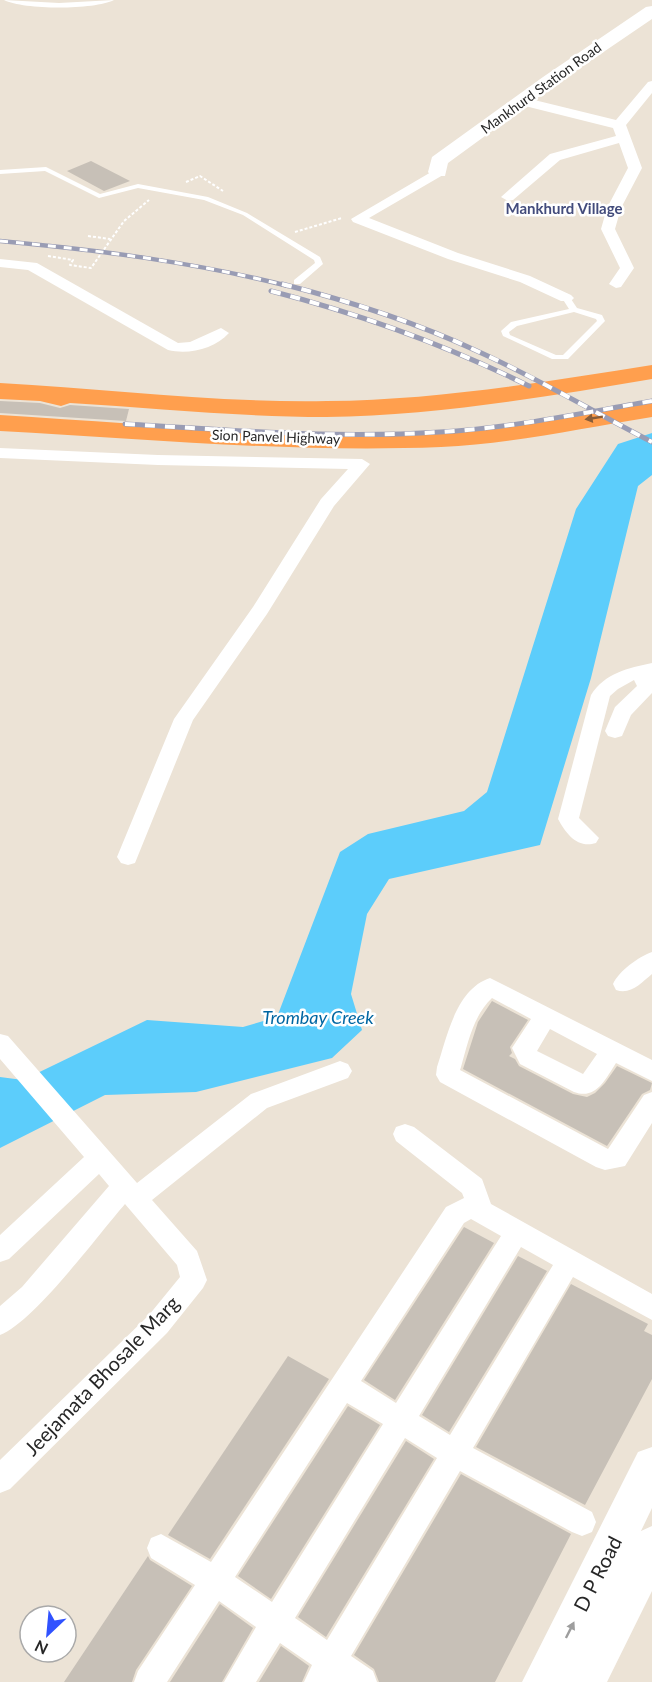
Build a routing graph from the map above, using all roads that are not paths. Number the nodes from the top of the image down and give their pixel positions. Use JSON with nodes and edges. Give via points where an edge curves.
{"nodes":[{"id":1,"x":7,"y":0,"type":"edge"},
{"id":2,"x":111,"y":0,"type":"edge"},
{"id":3,"x":652,"y":11,"type":"edge"},
{"id":4,"x":652,"y":24,"type":"edge"},
{"id":5,"x":652,"y":85,"type":"edge"},
{"id":6,"x":529,"y":103,"type":"junction"},
{"id":7,"x":619,"y":125,"type":"junction"},
{"id":8,"x":624,"y":138,"type":"junction"},
{"id":9,"x":0,"y":172,"type":"edge"},
{"id":10,"x":438,"y":172,"type":"joint"},
{"id":11,"x":508,"y":197,"type":"dead end"},
{"id":12,"x":0,"y":263,"type":"edge"},
{"id":13,"x":297,"y":282,"type":"dead end"},
{"id":14,"x":616,"y":284,"type":"dead end"},
{"id":15,"x":570,"y":304,"type":"junction"},
{"id":16,"x":222,"y":333,"type":"dead end"},
{"id":17,"x":652,"y":372,"type":"edge"},
{"id":18,"x":652,"y":387,"type":"edge"},
{"id":19,"x":0,"y":391,"type":"edge"},
{"id":20,"x":0,"y":406,"type":"edge"},
{"id":21,"x":652,"y":409,"type":"edge"},
{"id":22,"x":111,"y":421,"type":"junction"},
{"id":23,"x":0,"y":423,"type":"edge"},
{"id":24,"x":21,"y":426,"type":"edge"},
{"id":25,"x":439,"y":428,"type":"junction"},
{"id":26,"x":652,"y":430,"type":"edge"},
{"id":27,"x":646,"y":671,"type":"edge"},
{"id":28,"x":615,"y":731,"type":"dead end"},
{"id":29,"x":589,"y":838,"type":"dead end"},
{"id":30,"x":128,"y":856,"type":"dead end"},
{"id":31,"x":652,"y":961,"type":"edge"},
{"id":32,"x":624,"y":984,"type":"dead end"},
{"id":33,"x":546,"y":1016,"type":"junction"},
{"id":34,"x":0,"y":1043,"type":"edge"},
{"id":35,"x":612,"y":1051,"type":"junction"},
{"id":36,"x":340,"y":1071,"type":"dead end"},
{"id":37,"x":652,"y":1071,"type":"edge"},
{"id":38,"x":652,"y":1102,"type":"edge"},
{"id":39,"x":405,"y":1134,"type":"dead end"},
{"id":40,"x":99,"y":1159,"type":"junction"},
{"id":41,"x":130,"y":1193,"type":"junction"},
{"id":42,"x":477,"y":1203,"type":"junction"},
{"id":43,"x":518,"y":1232,"type":"junction"},
{"id":44,"x":0,"y":1251,"type":"edge"},
{"id":45,"x":569,"y":1261,"type":"junction"},
{"id":46,"x":652,"y":1308,"type":"edge"},
{"id":47,"x":0,"y":1323,"type":"edge"},
{"id":48,"x":343,"y":1385,"type":"junction"},
{"id":49,"x":402,"y":1421,"type":"junction"},
{"id":50,"x":456,"y":1454,"type":"junction"},
{"id":51,"x":652,"y":1466,"type":"edge"},
{"id":52,"x":0,"y":1479,"type":"edge"},
{"id":53,"x":582,"y":1522,"type":"dead end"},
{"id":54,"x":652,"y":1547,"type":"edge"},
{"id":55,"x":161,"y":1548,"type":"dead end"},
{"id":56,"x":215,"y":1581,"type":"junction"},
{"id":57,"x":276,"y":1622,"type":"junction"},
{"id":58,"x":326,"y":1672,"type":"edge"},
{"id":59,"x":149,"y":1682,"type":"edge"},
{"id":60,"x":239,"y":1682,"type":"edge"},
{"id":61,"x":362,"y":1682,"type":"edge"},
{"id":62,"x":544,"y":1682,"type":"edge"},
{"id":63,"x":584,"y":1682,"type":"edge"}],
"edges":[{"from":1,"to":2,"type":"lane","via":[[72,6]]},
{"from":3,"to":6,"type":"street","name":"Mankhurd Station Road"},
{"from":4,"to":6,"type":"street","name":"Mankhurd Station Road"},
{"from":5,"to":7,"type":"street"},
{"from":6,"to":7,"type":"street"},
{"from":6,"to":10,"type":"street","name":"Mankhurd Station Road","via":[[454,165]]},
{"from":7,"to":8,"type":"street"},
{"from":8,"to":11,"type":"street","via":[[555,157]]},
{"from":8,"to":14,"type":"street","via":[[635,168],[614,208],[608,230],[627,268]]},
{"from":9,"to":13,"type":"lane","via":[[46,169],[99,196],[138,186],[206,198],[245,214],[317,259],[319,264]]},
{"from":10,"to":15,"type":"street","name":"Mankhurd Station Road","via":[[358,219],[525,279]]},
{"from":12,"to":16,"type":"street","via":[[32,266],[174,347],[185,350]]},
{"from":15,"to":15,"type":"lane","via":[[601,321],[565,357],[555,357],[507,336],[505,330],[514,324]]},
{"from":17,"to":22,"type":"highway","via":[[428,403]]},
{"from":18,"to":25,"type":"highway","via":[[524,408]]},
{"from":19,"to":24,"type":"highway"},
{"from":20,"to":24,"type":"highway"},
{"from":21,"to":25,"type":"highway","one_way":true,"via":[[535,428]]},
{"from":22,"to":24,"type":"highway"},
{"from":22,"to":24,"type":"highway"},
{"from":22,"to":25,"type":"highway","name":"Sion Panvel Highway","via":[[291,440]]},
{"from":22,"to":26,"type":"highway","via":[[226,452],[486,451]]},
{"from":23,"to":24,"type":"highway"},
{"from":24,"to":30,"type":"street","via":[[158,460],[362,464],[327,503],[260,610],[184,719]]},
{"from":27,"to":28,"type":"street","via":[[647,687],[622,712]]},
{"from":27,"to":29,"type":"street","via":[[608,684],[601,695],[568,819],[580,834]]},
{"from":31,"to":32,"type":"street"},
{"from":33,"to":35,"type":"street"},
{"from":33,"to":35,"type":"street","via":[[524,1048],[528,1057],[582,1085],[590,1083]]},
{"from":33,"to":38,"type":"street","via":[[490,987],[466,1017],[448,1075],[605,1160],[616,1159]]},
{"from":34,"to":40,"type":"street","name":"Jeejamata Bhosale Marg"},
{"from":35,"to":37,"type":"street"},
{"from":36,"to":41,"type":"street","via":[[259,1101]]},
{"from":39,"to":42,"type":"street","via":[[473,1187]]},
{"from":40,"to":41,"type":"street","name":"Jeejamata Bhosale Marg"},
{"from":40,"to":44,"type":"street"},
{"from":41,"to":47,"type":"street"},
{"from":41,"to":52,"type":"street","name":"Jeejamata Bhosale Marg","via":[[188,1259],[194,1280],[158,1324]]},
{"from":42,"to":43,"type":"street","via":[[480,1210]]},
{"from":42,"to":48,"type":"street","via":[[455,1215]]},
{"from":43,"to":45,"type":"street"},
{"from":43,"to":49,"type":"street"},
{"from":45,"to":46,"type":"street"},
{"from":45,"to":50,"type":"street"},
{"from":48,"to":49,"type":"street"},
{"from":48,"to":56,"type":"street"},
{"from":49,"to":50,"type":"street"},
{"from":49,"to":57,"type":"street"},
{"from":50,"to":53,"type":"street"},
{"from":50,"to":58,"type":"street"},
{"from":62,"to":51,"type":"street","name":"D P Road","one_way":true},
{"from":54,"to":63,"type":"street","name":"D P Road"},
{"from":55,"to":56,"type":"street"},
{"from":56,"to":57,"type":"street"},
{"from":56,"to":59,"type":"street"},
{"from":57,"to":58,"type":"street"},
{"from":57,"to":60,"type":"street"},
{"from":58,"to":61,"type":"street"}]}
